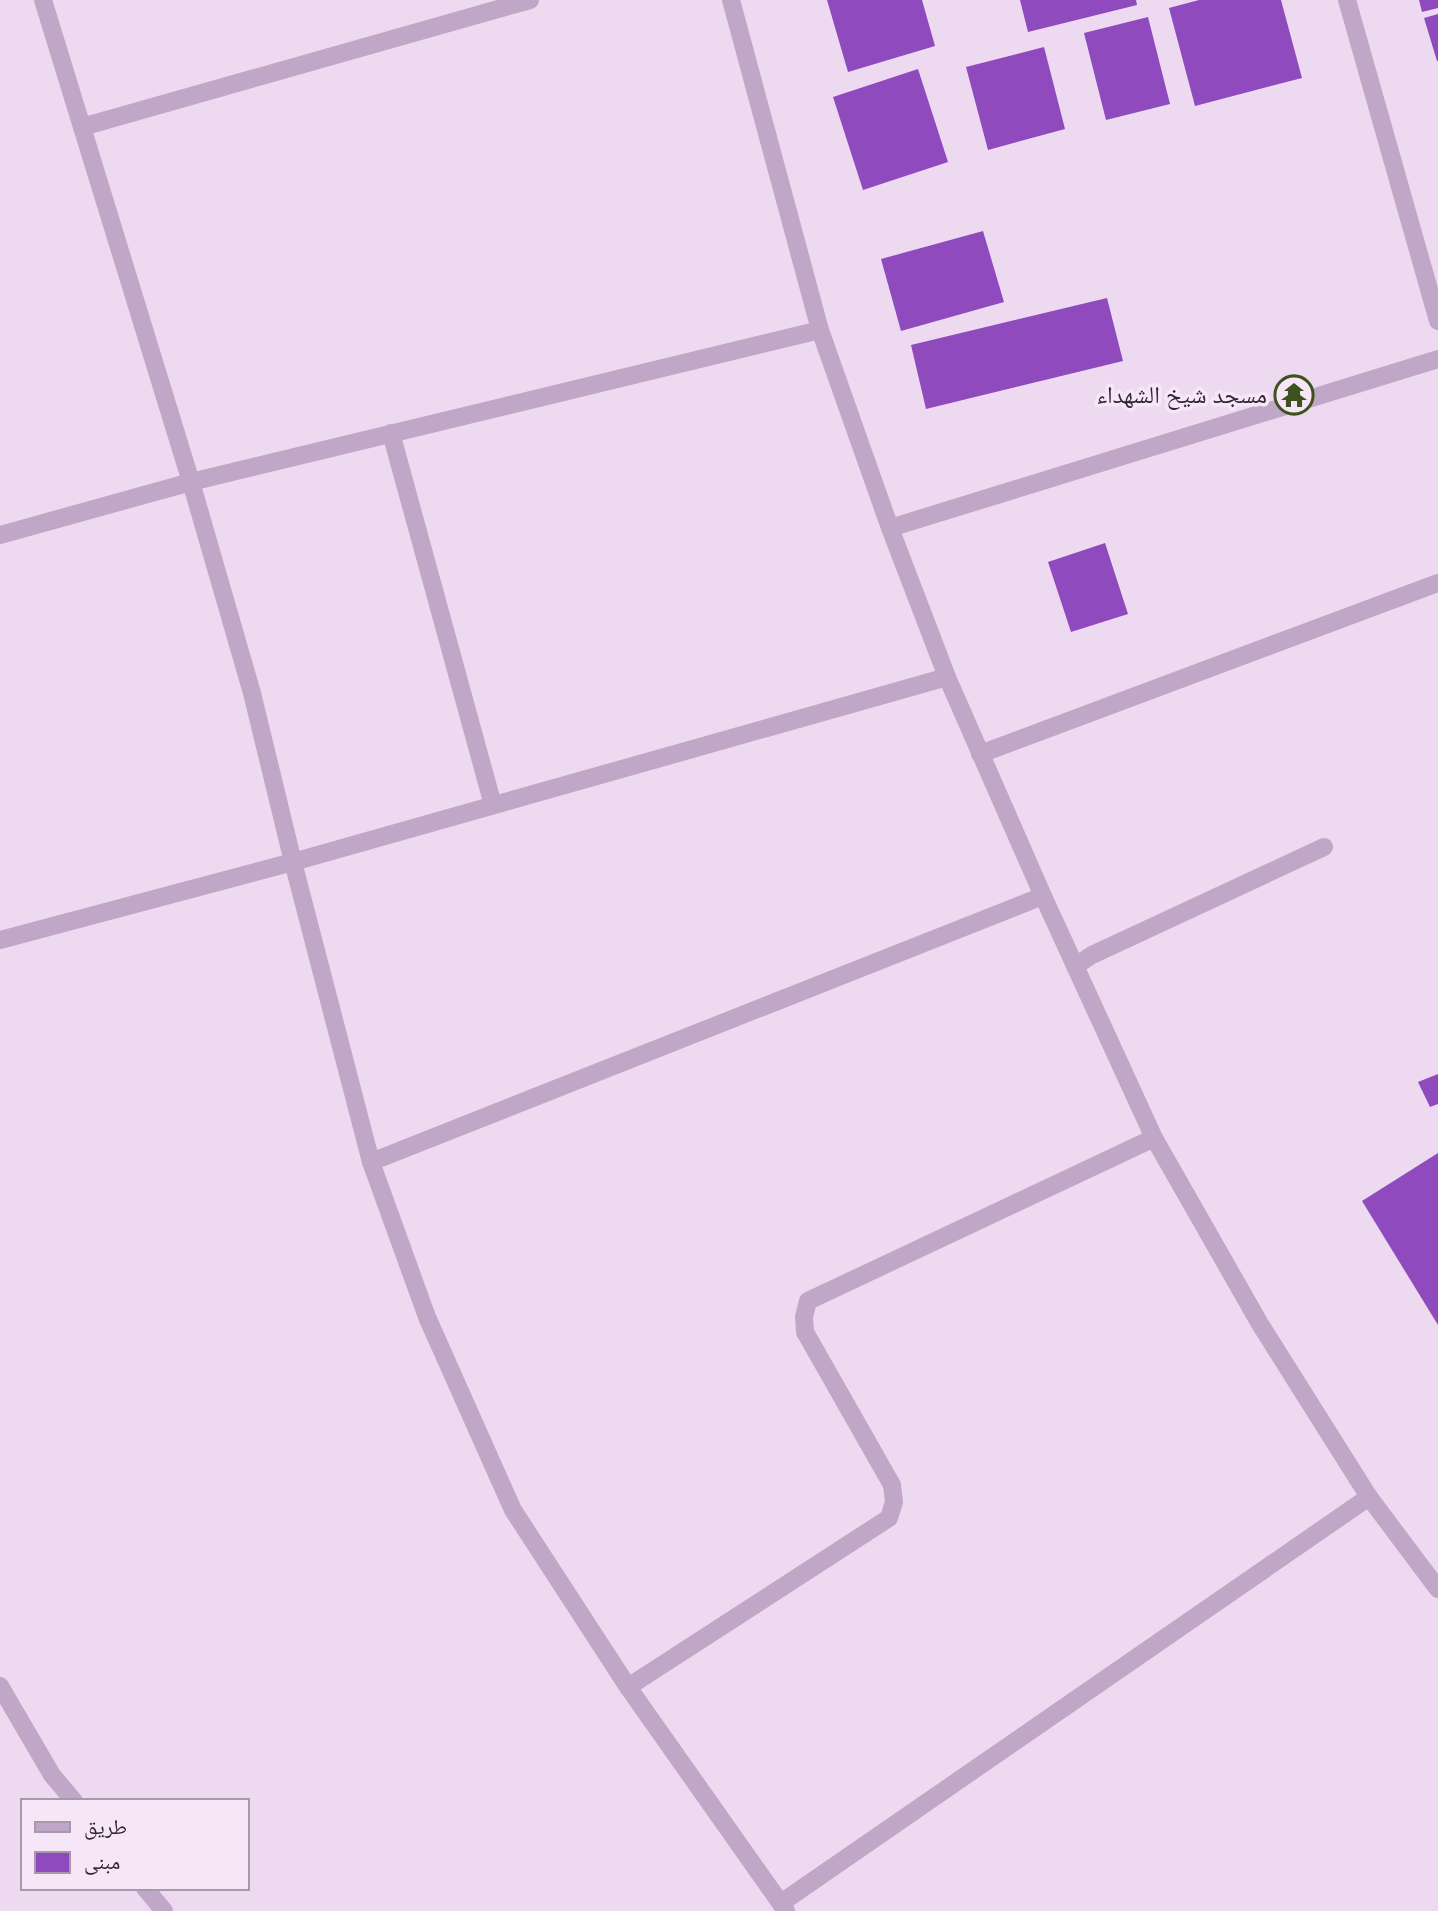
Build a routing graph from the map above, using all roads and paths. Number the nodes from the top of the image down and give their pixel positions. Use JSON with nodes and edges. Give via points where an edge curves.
{"nodes":[{"id":1,"x":43,"y":0,"type":"edge"},
{"id":2,"x":530,"y":0,"type":"edge"},
{"id":3,"x":732,"y":0,"type":"edge"},
{"id":4,"x":1347,"y":0,"type":"edge"},
{"id":5,"x":82,"y":127,"type":"junction"},
{"id":6,"x":1438,"y":321,"type":"edge"},
{"id":7,"x":820,"y":330,"type":"junction"},
{"id":8,"x":1438,"y":359,"type":"edge"},
{"id":9,"x":391,"y":433,"type":"junction"},
{"id":10,"x":191,"y":482,"type":"junction"},
{"id":11,"x":890,"y":528,"type":"junction"},
{"id":12,"x":0,"y":535,"type":"edge"},
{"id":13,"x":1438,"y":583,"type":"edge"},
{"id":14,"x":947,"y":677,"type":"junction"},
{"id":15,"x":980,"y":754,"type":"junction"},
{"id":16,"x":494,"y":805,"type":"junction"},
{"id":17,"x":1324,"y":847,"type":"dead end"},
{"id":18,"x":293,"y":862,"type":"junction"},
{"id":19,"x":1043,"y":896,"type":"junction"},
{"id":20,"x":0,"y":940,"type":"edge"},
{"id":21,"x":1075,"y":966,"type":"junction"},
{"id":22,"x":1154,"y":1138,"type":"junction"},
{"id":23,"x":371,"y":1162,"type":"junction"},
{"id":24,"x":1369,"y":1497,"type":"junction"},
{"id":25,"x":1438,"y":1589,"type":"edge"},
{"id":26,"x":0,"y":1686,"type":"edge"},
{"id":27,"x":628,"y":1687,"type":"junction"},
{"id":28,"x":72,"y":1799,"type":"edge"},
{"id":29,"x":147,"y":1890,"type":"edge"},
{"id":30,"x":783,"y":1907,"type":"edge"},
{"id":31,"x":164,"y":1911,"type":"edge"}],
"edges":[{"from":1,"to":5,"type":"street"},
{"from":2,"to":5,"type":"street"},
{"from":3,"to":7,"type":"street"},
{"from":4,"to":6,"type":"street"},
{"from":5,"to":10,"type":"street"},
{"from":7,"to":9,"type":"street"},
{"from":7,"to":11,"type":"street"},
{"from":8,"to":11,"type":"street"},
{"from":9,"to":10,"type":"street"},
{"from":9,"to":16,"type":"street"},
{"from":10,"to":12,"type":"street"},
{"from":10,"to":18,"type":"street","via":[[252,693]]},
{"from":11,"to":14,"type":"street"},
{"from":13,"to":15,"type":"street"},
{"from":14,"to":15,"type":"street"},
{"from":14,"to":16,"type":"street"},
{"from":15,"to":19,"type":"street"},
{"from":16,"to":18,"type":"street"},
{"from":17,"to":21,"type":"street"},
{"from":18,"to":20,"type":"street"},
{"from":18,"to":23,"type":"street"},
{"from":19,"to":21,"type":"street"},
{"from":19,"to":23,"type":"street"},
{"from":21,"to":22,"type":"street"},
{"from":22,"to":24,"type":"street","via":[[1260,1324]]},
{"from":22,"to":27,"type":"street","via":[[808,1301],[805,1332],[892,1485],[894,1502],[889,1517]]},
{"from":23,"to":27,"type":"street","via":[[428,1317],[513,1510]]},
{"from":24,"to":25,"type":"street"},
{"from":24,"to":30,"type":"street"},
{"from":26,"to":28,"type":"street","via":[[52,1775]]},
{"from":27,"to":30,"type":"street"},
{"from":29,"to":31,"type":"street"}]}
